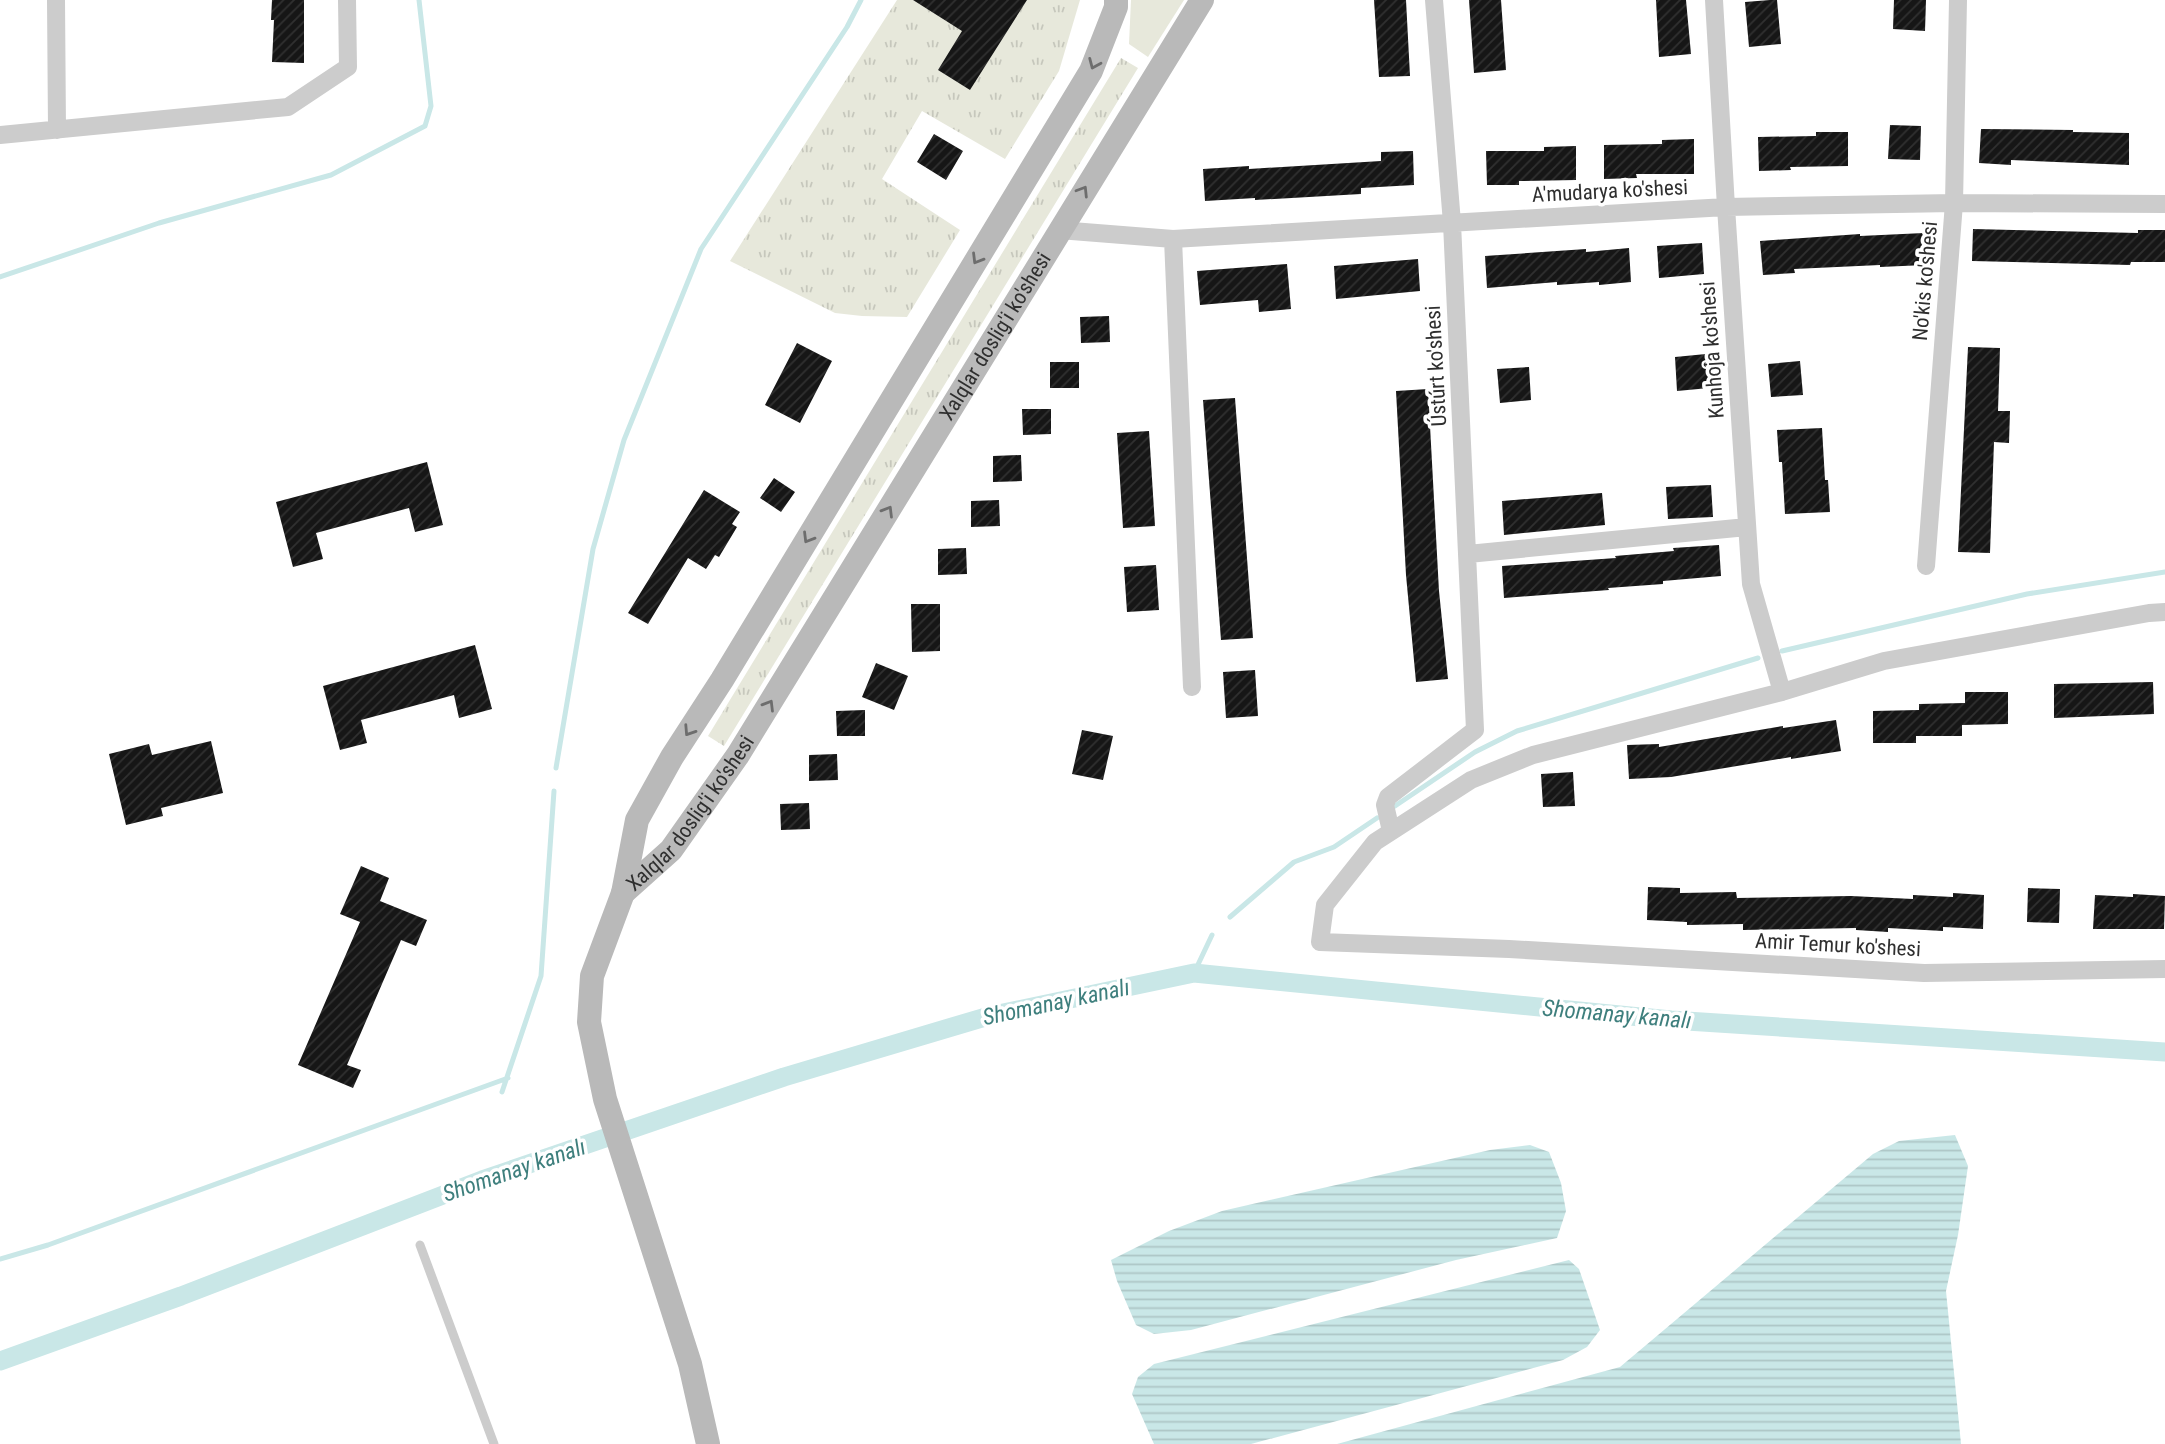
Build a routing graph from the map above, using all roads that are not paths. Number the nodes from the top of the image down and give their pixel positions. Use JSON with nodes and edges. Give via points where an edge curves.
{"nodes":[{"id":1,"x":55,"y":0,"type":"edge"},
{"id":2,"x":347,"y":0,"type":"edge"},
{"id":3,"x":1116,"y":0,"type":"edge"},
{"id":4,"x":1202,"y":0,"type":"edge"},
{"id":5,"x":1434,"y":0,"type":"edge"},
{"id":6,"x":1714,"y":0,"type":"edge"},
{"id":7,"x":1958,"y":0,"type":"edge"},
{"id":8,"x":57,"y":130,"type":"junction"},
{"id":9,"x":0,"y":135,"type":"edge"},
{"id":10,"x":1954,"y":202,"type":"junction"},
{"id":11,"x":2165,"y":204,"type":"edge"},
{"id":12,"x":1726,"y":207,"type":"junction"},
{"id":13,"x":1452,"y":223,"type":"junction"},
{"id":14,"x":1059,"y":230,"type":"junction"},
{"id":15,"x":1173,"y":239,"type":"junction"},
{"id":16,"x":1746,"y":527,"type":"junction"},
{"id":17,"x":1468,"y":554,"type":"junction"},
{"id":18,"x":1926,"y":566,"type":"dead end"},
{"id":19,"x":2165,"y":612,"type":"edge"},
{"id":20,"x":1192,"y":687,"type":"dead end"},
{"id":21,"x":1782,"y":692,"type":"junction"},
{"id":22,"x":1391,"y":831,"type":"junction"},
{"id":23,"x":623,"y":893,"type":"junction"},
{"id":24,"x":2165,"y":970,"type":"edge"},
{"id":25,"x":419,"y":1245,"type":"dead end"},
{"id":26,"x":494,"y":1444,"type":"edge"},
{"id":27,"x":708,"y":1444,"type":"edge"}],
"edges":[{"from":1,"to":8,"type":"street"},
{"from":2,"to":8,"type":"street","via":[[348,67],[288,107]]},
{"from":3,"to":23,"type":"main road","name":"Xalqlar doslig'i ko'shesi","one_way":true,"via":[[1091,71],[636,820]]},
{"from":14,"to":4,"type":"main road","name":"Xalqlar doslig'i ko'shesi","one_way":true},
{"from":5,"to":13,"type":"street","name":"Ústúrt ko'shesi"},
{"from":6,"to":12,"type":"street","name":"Kunhoja ko'shesi"},
{"from":7,"to":10,"type":"street","name":"No'kis ko'shesi"},
{"from":8,"to":9,"type":"street"},
{"from":10,"to":11,"type":"street","name":"A'mudarya ko'shesi"},
{"from":10,"to":12,"type":"street","name":"A'mudarya ko'shesi"},
{"from":10,"to":18,"type":"street","name":"No'kis ko'shesi"},
{"from":12,"to":13,"type":"street","name":"A'mudarya ko'shesi"},
{"from":12,"to":16,"type":"street","name":"Kunhoja ko'shesi"},
{"from":13,"to":15,"type":"street","name":"A'mudarya ko'shesi"},
{"from":13,"to":17,"type":"street","name":"Ústúrt ko'shesi"},
{"from":14,"to":15,"type":"street","name":"A'mudarya ko'shesi"},
{"from":23,"to":14,"type":"main road","name":"Xalqlar doslig'i ko'shesi","one_way":true,"via":[[671,850],[738,755]]},
{"from":15,"to":20,"type":"street"},
{"from":16,"to":17,"type":"street"},
{"from":16,"to":21,"type":"street","name":"Kunhoja ko'shesi","via":[[1751,584]]},
{"from":17,"to":22,"type":"street","name":"Ústúrt ko'shesi","via":[[1475,730],[1388,797],[1385,804]]},
{"from":19,"to":21,"type":"street","via":[[1884,662]]},
{"from":21,"to":22,"type":"street","via":[[1533,755],[1471,780]]},
{"from":22,"to":24,"type":"street","name":"Amir Temur ko'shesi","via":[[1375,842],[1325,905],[1320,942],[1924,973]]},
{"from":23,"to":27,"type":"main road","via":[[592,976],[589,1022],[605,1099],[690,1364]]},
{"from":25,"to":26,"type":"lane"}]}
